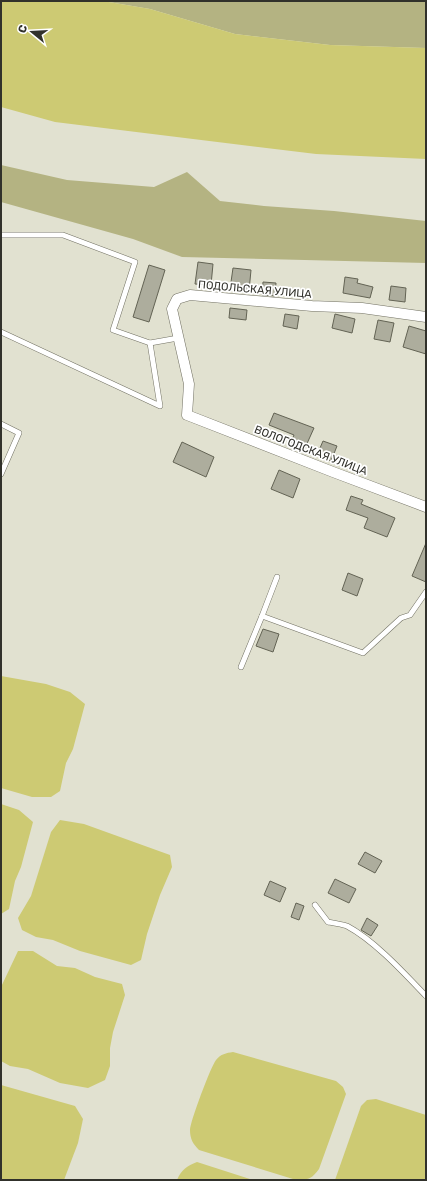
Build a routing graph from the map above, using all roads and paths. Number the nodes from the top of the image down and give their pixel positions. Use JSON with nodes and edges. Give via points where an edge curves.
{"nodes":[{"id":1,"x":1,"y":235,"type":"edge"},
{"id":2,"x":426,"y":317,"type":"edge"},
{"id":3,"x":1,"y":332,"type":"edge"},
{"id":4,"x":178,"y":338,"type":"junction"},
{"id":5,"x":150,"y":343,"type":"junction"},
{"id":6,"x":187,"y":415,"type":"joint"},
{"id":7,"x":1,"y":424,"type":"edge"},
{"id":8,"x":1,"y":474,"type":"edge"},
{"id":9,"x":426,"y":507,"type":"edge"},
{"id":10,"x":277,"y":577,"type":"dead end"},
{"id":11,"x":426,"y":592,"type":"edge"},
{"id":12,"x":262,"y":616,"type":"junction"},
{"id":13,"x":241,"y":666,"type":"dead end"},
{"id":14,"x":315,"y":905,"type":"dead end"},
{"id":15,"x":426,"y":996,"type":"edge"}],
"edges":[{"from":1,"to":5,"type":"lane","via":[[63,235],[134,262],[113,330]]},
{"from":2,"to":4,"type":"street","name":"ПОДОЛЬСКАЯ УЛИЦА","via":[[362,308],[190,295],[177,299],[172,309]]},
{"from":3,"to":5,"type":"lane","via":[[160,406]]},
{"from":4,"to":5,"type":"lane"},
{"from":4,"to":6,"type":"street","name":"ПОДОЛЬСКАЯ УЛИЦА","via":[[189,384]]},
{"from":6,"to":9,"type":"street","name":"ВОЛОГОДСКАЯ УЛИЦА"},
{"from":7,"to":8,"type":"lane","via":[[19,433]]},
{"from":10,"to":12,"type":"lane"},
{"from":11,"to":12,"type":"lane","via":[[410,615],[401,618],[363,653]]},
{"from":12,"to":13,"type":"lane"},
{"from":14,"to":15,"type":"lane","via":[[328,922],[345,925],[368,940]]}]}
